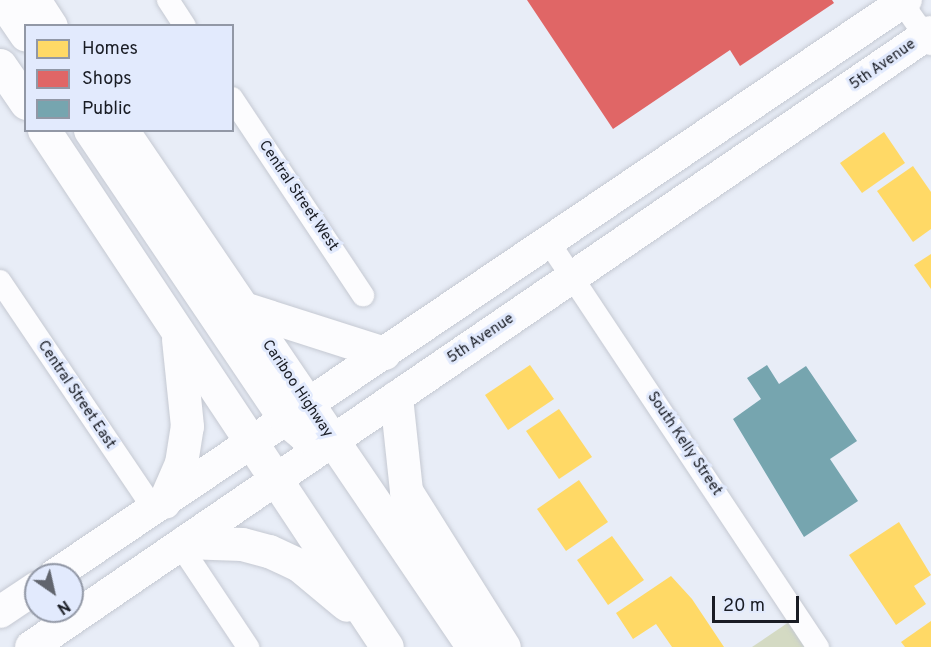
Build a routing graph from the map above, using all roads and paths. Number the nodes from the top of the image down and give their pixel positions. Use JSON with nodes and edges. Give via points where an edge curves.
{"nodes":[{"id":1,"x":2,"y":0,"type":"edge"},
{"id":2,"x":34,"y":0,"type":"edge"},
{"id":3,"x":168,"y":0,"type":"edge"},
{"id":4,"x":902,"y":1,"type":"edge"},
{"id":5,"x":50,"y":24,"type":"edge"},
{"id":6,"x":183,"y":24,"type":"edge"},
{"id":7,"x":24,"y":32,"type":"edge"},
{"id":8,"x":929,"y":37,"type":"edge"},
{"id":9,"x":0,"y":65,"type":"edge"},
{"id":10,"x":24,"y":100,"type":"edge"},
{"id":11,"x":234,"y":101,"type":"edge"},
{"id":12,"x":45,"y":132,"type":"edge"},
{"id":13,"x":91,"y":132,"type":"edge"},
{"id":14,"x":123,"y":132,"type":"edge"},
{"id":15,"x":548,"y":241,"type":"junction"},
{"id":16,"x":573,"y":277,"type":"junction"},
{"id":17,"x":0,"y":281,"type":"edge"},
{"id":18,"x":363,"y":295,"type":"dead end"},
{"id":19,"x":243,"y":308,"type":"junction"},
{"id":20,"x":176,"y":328,"type":"junction"},
{"id":21,"x":384,"y":353,"type":"junction"},
{"id":22,"x":396,"y":397,"type":"junction"},
{"id":23,"x":296,"y":411,"type":"junction"},
{"id":24,"x":333,"y":441,"type":"junction"},
{"id":25,"x":252,"y":442,"type":"junction"},
{"id":26,"x":276,"y":479,"type":"junction"},
{"id":27,"x":158,"y":505,"type":"junction"},
{"id":28,"x":182,"y":544,"type":"junction"},
{"id":29,"x":73,"y":563,"type":"edge"},
{"id":30,"x":24,"y":596,"type":"edge"},
{"id":31,"x":0,"y":612,"type":"edge"},
{"id":32,"x":381,"y":637,"type":"edge"},
{"id":33,"x":31,"y":647,"type":"edge"},
{"id":34,"x":248,"y":647,"type":"edge"},
{"id":35,"x":472,"y":647,"type":"edge"},
{"id":36,"x":504,"y":647,"type":"edge"},
{"id":37,"x":818,"y":647,"type":"edge"}],
"edges":[{"from":1,"to":7,"type":"highway"},
{"from":2,"to":5,"type":"highway"},
{"from":3,"to":6,"type":"street"},
{"from":4,"to":8,"type":"street"},
{"from":4,"to":15,"type":"main road"},
{"from":8,"to":16,"type":"main road","name":"5th Avenue"},
{"from":9,"to":10,"type":"highway"},
{"from":11,"to":18,"type":"street","name":"Central Street West"},
{"from":12,"to":20,"type":"highway"},
{"from":13,"to":23,"type":"highway"},
{"from":14,"to":19,"type":"highway","name":"Cariboo Highway"},
{"from":15,"to":16,"type":"street","name":"South Kelly Street"},
{"from":15,"to":21,"type":"main road"},
{"from":16,"to":22,"type":"main road","name":"5th Avenue"},
{"from":16,"to":37,"type":"street","name":"South Kelly Street"},
{"from":17,"to":27,"type":"street","name":"Central Street East"},
{"from":19,"to":21,"type":"highway"},
{"from":19,"to":23,"type":"highway","name":"Cariboo Highway"},
{"from":20,"to":25,"type":"highway"},
{"from":20,"to":27,"type":"highway","via":[[187,426],[181,463]]},
{"from":21,"to":23,"type":"main road"},
{"from":22,"to":24,"type":"main road","name":"5th Avenue"},
{"from":22,"to":36,"type":"highway","via":[[406,491]]},
{"from":23,"to":24,"type":"highway","name":"Cariboo Highway"},
{"from":23,"to":25,"type":"main road"},
{"from":24,"to":26,"type":"main road","name":"5th Avenue"},
{"from":24,"to":35,"type":"highway","name":"Cariboo Highway"},
{"from":25,"to":26,"type":"highway"},
{"from":25,"to":27,"type":"main road"},
{"from":26,"to":28,"type":"main road","name":"5th Avenue"},
{"from":26,"to":32,"type":"highway"},
{"from":27,"to":29,"type":"main road"},
{"from":28,"to":32,"type":"highway","via":[[242,544],[299,565]]},
{"from":28,"to":33,"type":"main road","name":"5th Avenue"},
{"from":28,"to":34,"type":"street"},
{"from":30,"to":31,"type":"main road"}]}
